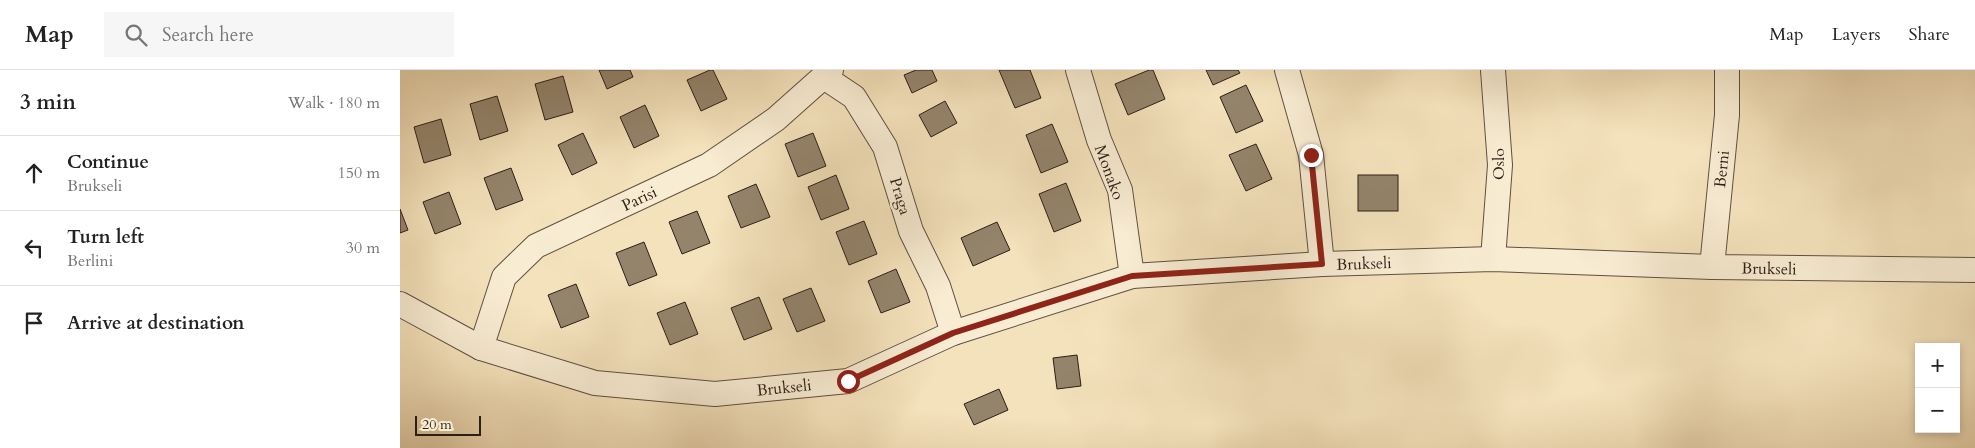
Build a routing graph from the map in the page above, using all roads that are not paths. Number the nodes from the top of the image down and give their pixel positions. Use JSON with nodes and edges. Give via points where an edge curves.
{"nodes":[{"id":1,"x":1078,"y":70,"type":"edge"},
{"id":2,"x":1287,"y":70,"type":"edge"},
{"id":3,"x":1493,"y":70,"type":"edge"},
{"id":4,"x":1727,"y":70,"type":"edge"},
{"id":5,"x":828,"y":73,"type":"edge"},
{"id":6,"x":1493,"y":259,"type":"junction"},
{"id":7,"x":1322,"y":264,"type":"junction"},
{"id":8,"x":1712,"y":267,"type":"junction"},
{"id":9,"x":1975,"y":270,"type":"edge"},
{"id":10,"x":1132,"y":276,"type":"junction"},
{"id":11,"x":400,"y":304,"type":"edge"},
{"id":12,"x":953,"y":333,"type":"junction"},
{"id":13,"x":481,"y":348,"type":"junction"}],
"edges":[{"from":1,"to":10,"type":"street","name":"Monako","via":[[1099,140],[1120,190]]},
{"from":2,"to":7,"type":"street","via":[[1311,155]]},
{"from":3,"to":6,"type":"street","name":"Oslo","via":[[1500,165]]},
{"from":4,"to":8,"type":"street","name":"Berni","via":[[1727,115]]},
{"from":5,"to":12,"type":"street","name":"Praga","via":[[854,96],[885,147],[911,231],[938,286]]},
{"from":5,"to":13,"type":"street","name":"Parisi","via":[[776,119],[709,165],[536,246],[504,277]]},
{"from":6,"to":7,"type":"street","name":"Brukseli"},
{"from":6,"to":8,"type":"street","name":"Brukseli"},
{"from":7,"to":10,"type":"street","name":"Brukseli"},
{"from":8,"to":9,"type":"street","name":"Brukseli"},
{"from":10,"to":12,"type":"street","name":"Brukseli"},
{"from":11,"to":13,"type":"street","name":"Brukseli"},
{"from":12,"to":13,"type":"street","name":"Brukseli","via":[[848,381],[715,394],[595,383]]}]}
